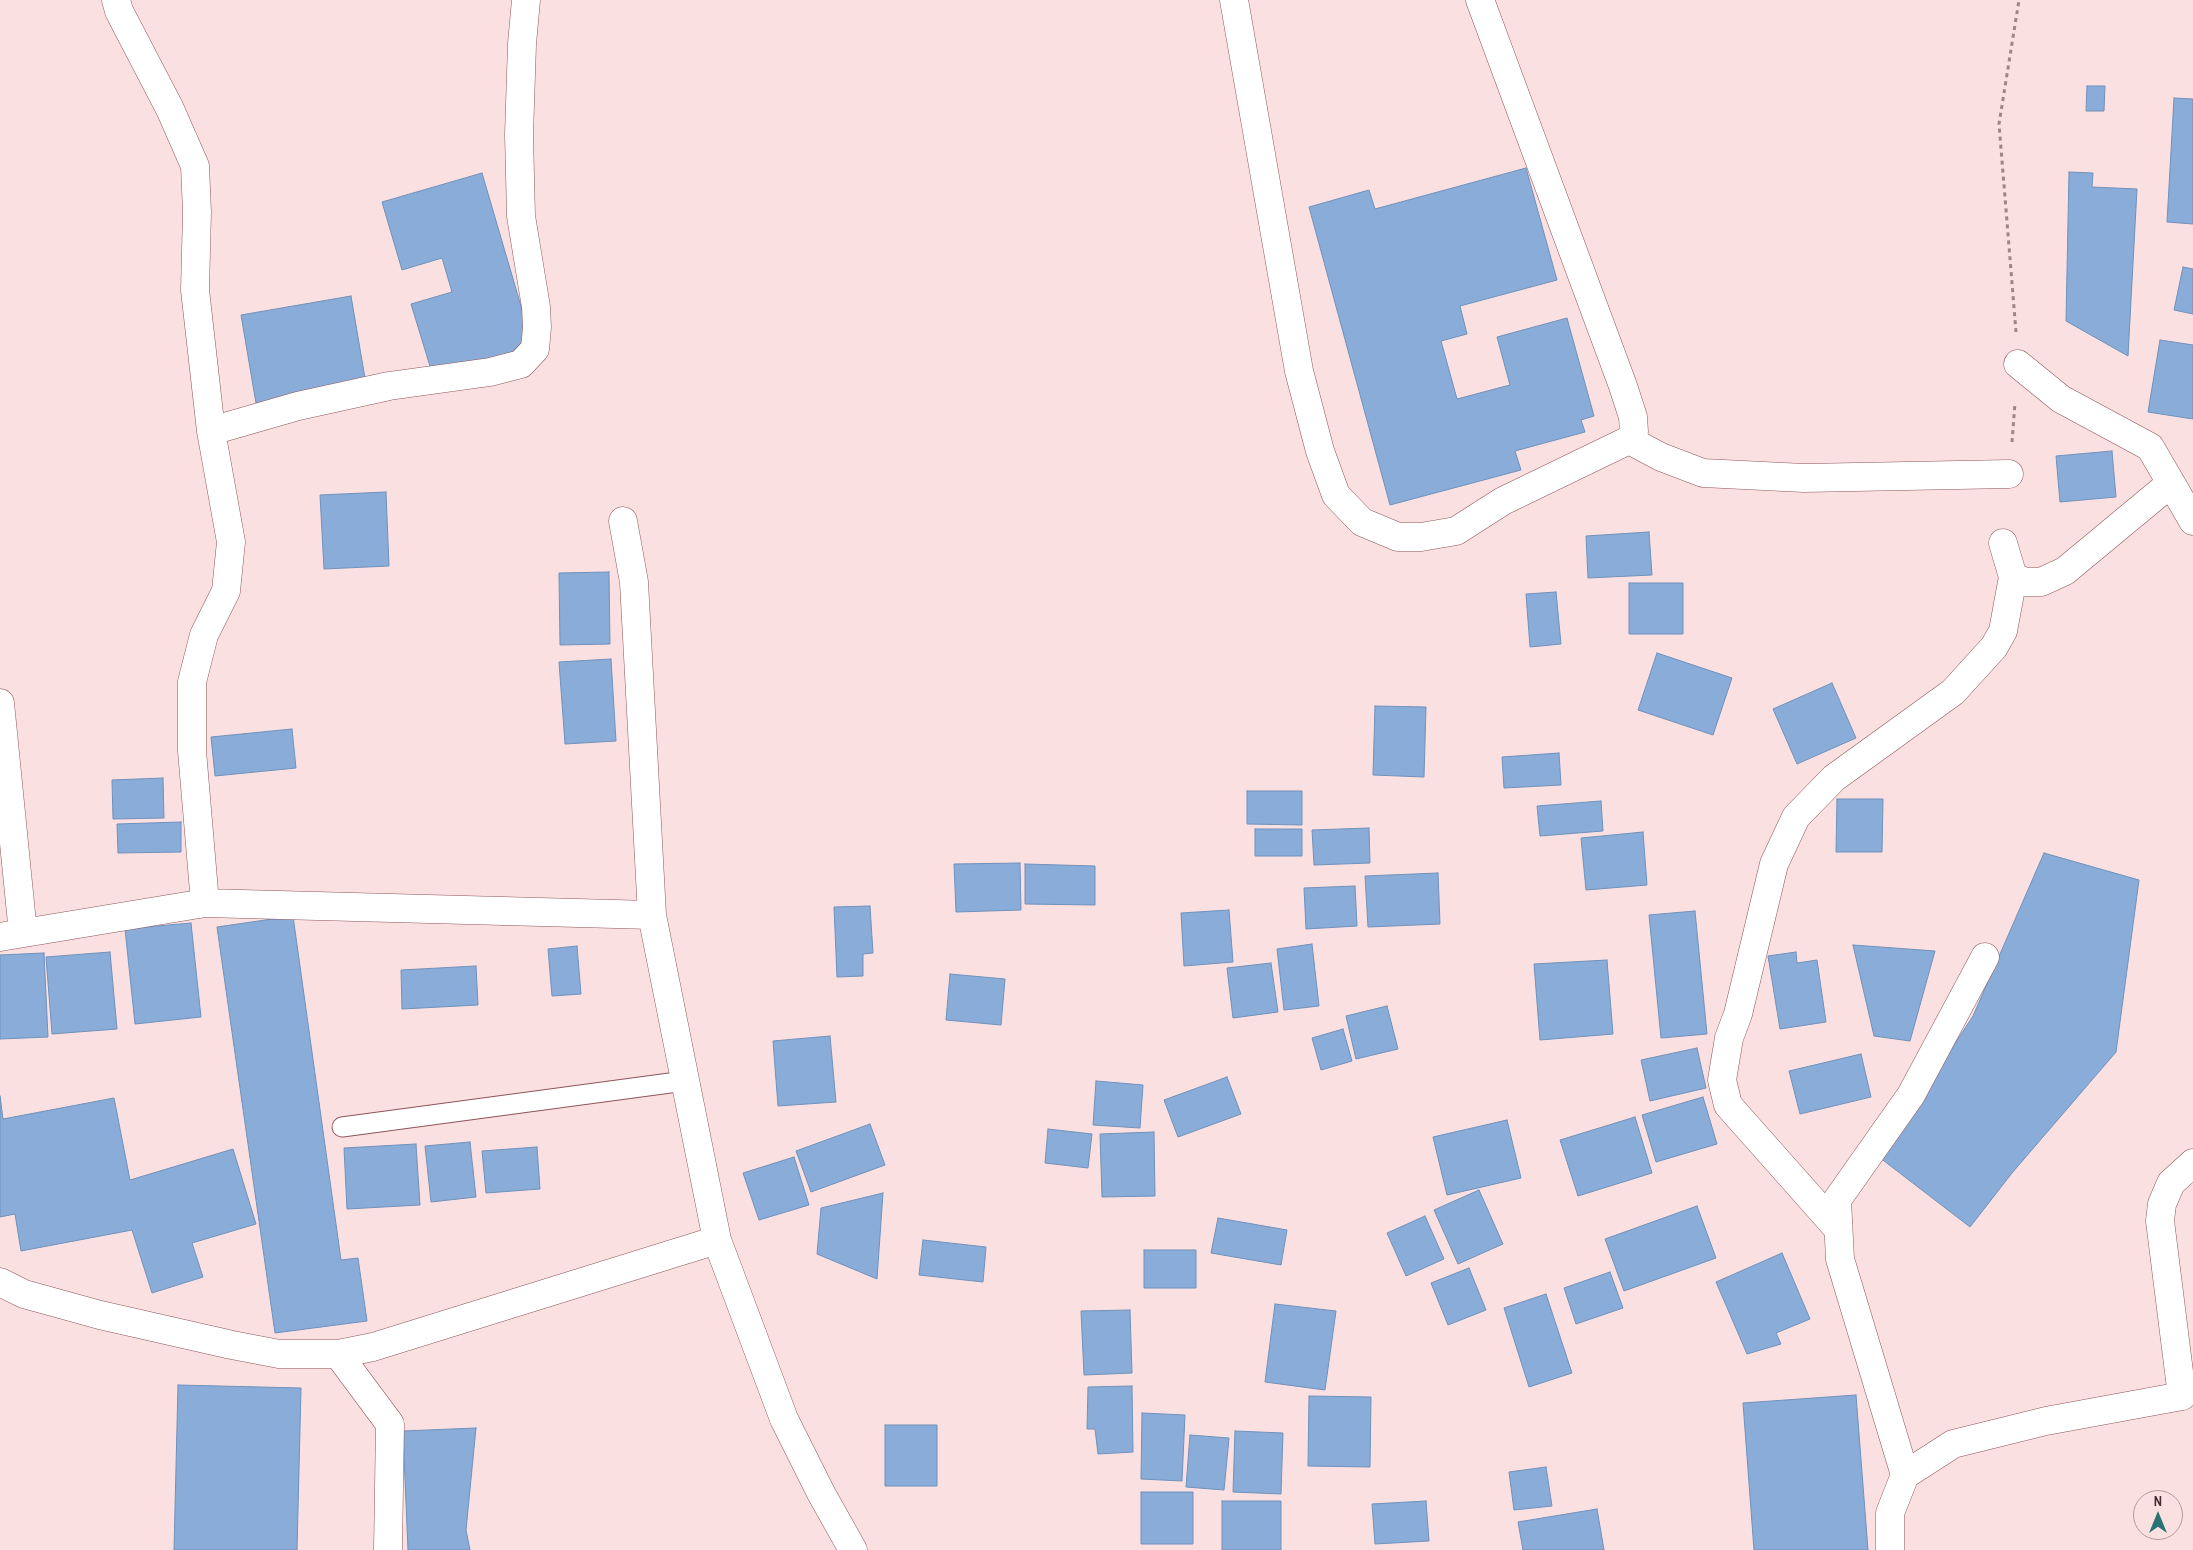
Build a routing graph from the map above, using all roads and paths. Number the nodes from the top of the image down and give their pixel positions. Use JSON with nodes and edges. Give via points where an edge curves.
{"nodes":[{"id":1,"x":116,"y":0,"type":"edge"},
{"id":2,"x":526,"y":0,"type":"edge"},
{"id":3,"x":1234,"y":0,"type":"edge"},
{"id":4,"x":1480,"y":0,"type":"edge"},
{"id":5,"x":2019,"y":0,"type":"edge"},
{"id":6,"x":2018,"y":364,"type":"junction"},
{"id":7,"x":211,"y":431,"type":"junction"},
{"id":8,"x":1629,"y":440,"type":"junction"},
{"id":9,"x":2009,"y":474,"type":"joint"},
{"id":10,"x":2171,"y":483,"type":"junction"},
{"id":11,"x":623,"y":521,"type":"dead end"},
{"id":12,"x":2193,"y":521,"type":"edge"},
{"id":13,"x":2003,"y":543,"type":"dead end"},
{"id":14,"x":2013,"y":577,"type":"junction"},
{"id":15,"x":0,"y":703,"type":"edge"},
{"id":16,"x":205,"y":902,"type":"junction"},
{"id":17,"x":652,"y":915,"type":"junction"},
{"id":18,"x":11,"y":935,"type":"edge"},
{"id":19,"x":1985,"y":957,"type":"dead end"},
{"id":20,"x":685,"y":1081,"type":"junction"},
{"id":21,"x":342,"y":1127,"type":"dead end"},
{"id":22,"x":2193,"y":1163,"type":"edge"},
{"id":23,"x":1838,"y":1229,"type":"junction"},
{"id":24,"x":717,"y":1240,"type":"junction"},
{"id":25,"x":0,"y":1282,"type":"edge"},
{"id":26,"x":338,"y":1354,"type":"junction"},
{"id":27,"x":2187,"y":1391,"type":"edge"},
{"id":28,"x":1905,"y":1475,"type":"junction"},
{"id":29,"x":388,"y":1550,"type":"edge"},
{"id":30,"x":853,"y":1550,"type":"edge"},
{"id":31,"x":1890,"y":1550,"type":"edge"}],
"edges":[{"from":1,"to":7,"type":"street","via":[[170,109],[194,166],[197,212],[194,290]]},
{"from":2,"to":7,"type":"street","via":[[519,135],[520,216],[536,307],[535,349],[521,364],[490,372],[389,386],[298,406]]},
{"from":3,"to":8,"type":"street","via":[[1299,371],[1320,451],[1336,495],[1362,522],[1398,537],[1456,531],[1503,501]]},
{"from":4,"to":8,"type":"street","via":[[1623,386],[1633,417],[1634,432]]},
{"from":5,"to":6,"type":"path","via":[[1999,124]]},
{"from":6,"to":9,"type":"path"},
{"from":6,"to":10,"type":"street","via":[[2061,399],[2150,447]]},
{"from":7,"to":16,"type":"street","via":[[232,542],[226,591],[204,635],[192,682],[192,752]]},
{"from":8,"to":9,"type":"street","via":[[1703,473],[1804,478]]},
{"from":10,"to":12,"type":"street"},
{"from":10,"to":14,"type":"street","via":[[2065,571],[2041,582],[2026,582]]},
{"from":11,"to":17,"type":"street","via":[[634,582]]},
{"from":13,"to":14,"type":"street"},
{"from":14,"to":23,"type":"street","via":[[2004,631],[1994,646],[1953,692],[1834,778],[1796,817],[1774,864],[1738,1014],[1729,1038],[1722,1080],[1728,1105]]},
{"from":15,"to":18,"type":"street"},
{"from":16,"to":17,"type":"street"},
{"from":16,"to":18,"type":"street"},
{"from":17,"to":20,"type":"street"},
{"from":19,"to":23,"type":"street","via":[[1911,1096],[1837,1200]]},
{"from":20,"to":21,"type":"lane"},
{"from":20,"to":24,"type":"street"},
{"from":22,"to":27,"type":"street","via":[[2171,1183],[2162,1204],[2160,1221]]},
{"from":23,"to":28,"type":"street","via":[[1840,1259]]},
{"from":24,"to":26,"type":"street","via":[[373,1347]]},
{"from":24,"to":30,"type":"street","via":[[784,1419]]},
{"from":25,"to":26,"type":"street","via":[[24,1294],[100,1315],[232,1345],[279,1354]]},
{"from":26,"to":29,"type":"street","via":[[390,1424]]},
{"from":27,"to":28,"type":"street","via":[[1953,1444]]},
{"from":28,"to":31,"type":"street","via":[[1890,1513]]}]}
